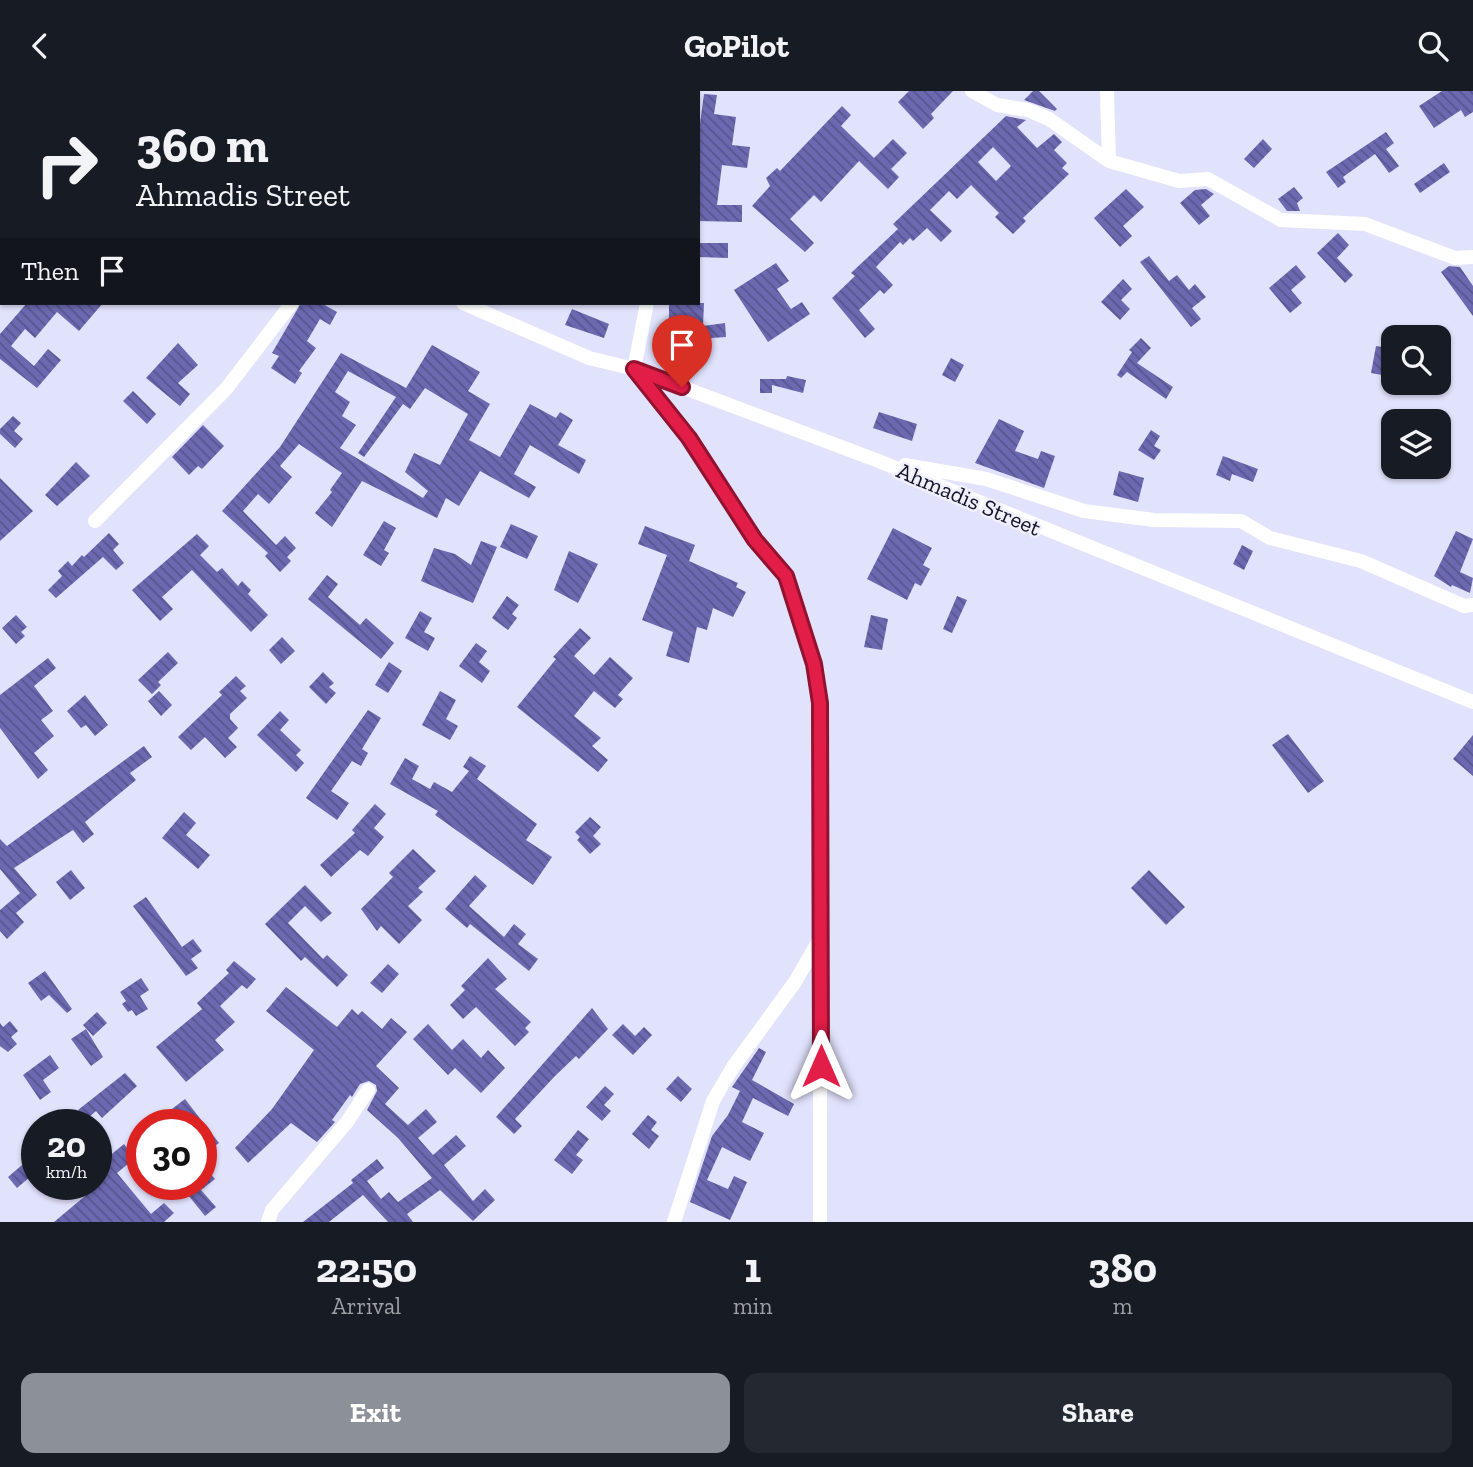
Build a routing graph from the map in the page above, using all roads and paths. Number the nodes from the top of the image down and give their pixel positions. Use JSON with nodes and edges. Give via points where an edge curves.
{"nodes":[{"id":1,"x":972,"y":91,"type":"edge"},
{"id":2,"x":1107,"y":91,"type":"edge"},
{"id":3,"x":1109,"y":161,"type":"junction"},
{"id":4,"x":1473,"y":257,"type":"edge"},
{"id":5,"x":290,"y":305,"type":"edge"},
{"id":6,"x":468,"y":305,"type":"edge"},
{"id":7,"x":647,"y":305,"type":"edge"},
{"id":8,"x":634,"y":369,"type":"junction"},
{"id":9,"x":876,"y":460,"type":"junction"},
{"id":10,"x":95,"y":521,"type":"dead end"},
{"id":11,"x":1473,"y":605,"type":"edge"},
{"id":12,"x":1473,"y":702,"type":"edge"},
{"id":13,"x":821,"y":936,"type":"junction"},
{"id":14,"x":368,"y":1090,"type":"dead end"},
{"id":15,"x":268,"y":1222,"type":"edge"},
{"id":16,"x":674,"y":1222,"type":"edge"},
{"id":17,"x":820,"y":1222,"type":"edge"}],
"edges":[{"from":1,"to":3,"type":"street","via":[[997,105],[1049,119]]},
{"from":2,"to":3,"type":"street"},
{"from":3,"to":4,"type":"street","via":[[1179,181],[1209,179],[1281,221],[1364,224],[1455,258]]},
{"from":5,"to":10,"type":"street","via":[[226,389]]},
{"from":6,"to":8,"type":"street","name":"Ahmadis Street","via":[[589,358]]},
{"from":7,"to":8,"type":"street"},
{"from":8,"to":9,"type":"street","name":"Ahmadis Street"},
{"from":8,"to":13,"type":"street","via":[[689,438],[755,540],[786,576],[814,664],[820,703]]},
{"from":9,"to":11,"type":"street","via":[[986,479],[1084,511],[1154,520],[1241,521],[1270,538],[1361,561],[1464,606]]},
{"from":9,"to":12,"type":"street","name":"Ahmadis Street"},
{"from":13,"to":16,"type":"street","via":[[713,1101]]},
{"from":13,"to":17,"type":"street"},
{"from":14,"to":15,"type":"street","via":[[347,1122],[272,1210]]}]}
